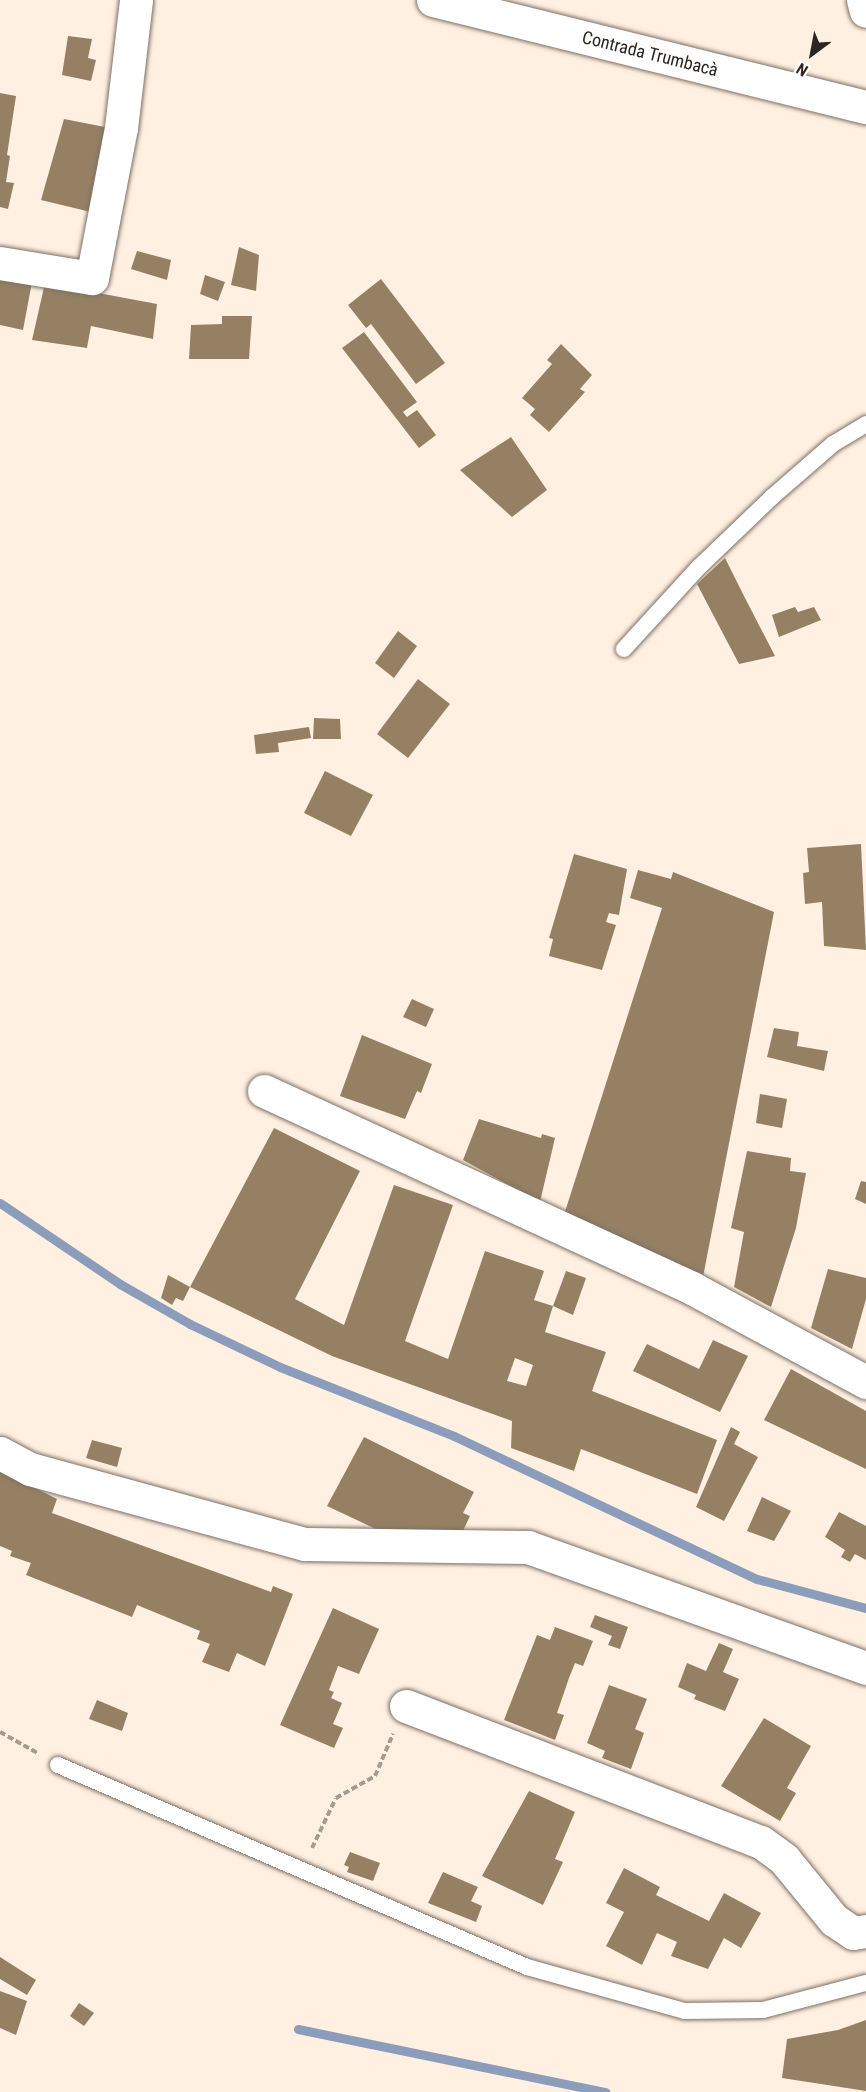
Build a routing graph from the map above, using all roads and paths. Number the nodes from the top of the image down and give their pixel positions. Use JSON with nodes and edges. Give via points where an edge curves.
{"nodes":[{"id":1,"x":136,"y":0,"type":"edge"},
{"id":2,"x":434,"y":0,"type":"edge"},
{"id":3,"x":863,"y":0,"type":"edge"},
{"id":4,"x":866,"y":11,"type":"edge"},
{"id":5,"x":866,"y":107,"type":"edge"},
{"id":6,"x":0,"y":263,"type":"edge"},
{"id":7,"x":866,"y":424,"type":"edge"},
{"id":8,"x":624,"y":649,"type":"dead end"},
{"id":9,"x":264,"y":1091,"type":"dead end"},
{"id":10,"x":866,"y":1382,"type":"edge"},
{"id":11,"x":0,"y":1453,"type":"edge"},
{"id":12,"x":866,"y":1668,"type":"edge"},
{"id":13,"x":406,"y":1706,"type":"joint"},
{"id":14,"x":0,"y":1732,"type":"edge"},
{"id":15,"x":58,"y":1765,"type":"joint"},
{"id":16,"x":301,"y":1871,"type":"junction"},
{"id":17,"x":866,"y":1931,"type":"edge"},
{"id":18,"x":866,"y":1983,"type":"edge"}],
"edges":[{"from":1,"to":6,"type":"street","via":[[121,128],[92,278]]},
{"from":2,"to":5,"type":"street","name":"Contrada Trumbacà"},
{"from":3,"to":4,"type":"street"},
{"from":7,"to":8,"type":"lane","via":[[833,444],[772,497],[698,568]]},
{"from":9,"to":10,"type":"street","via":[[692,1288]]},
{"from":11,"to":12,"type":"street","via":[[30,1468],[305,1544],[528,1547]]},
{"from":13,"to":16,"type":"path","via":[[375,1776],[336,1798]]},
{"from":13,"to":17,"type":"street","via":[[761,1842],[784,1859],[834,1920],[853,1933]]},
{"from":14,"to":15,"type":"path"},
{"from":15,"to":16,"type":"lane"},
{"from":16,"to":18,"type":"lane","via":[[527,1967],[685,2011],[763,2010]]}]}
